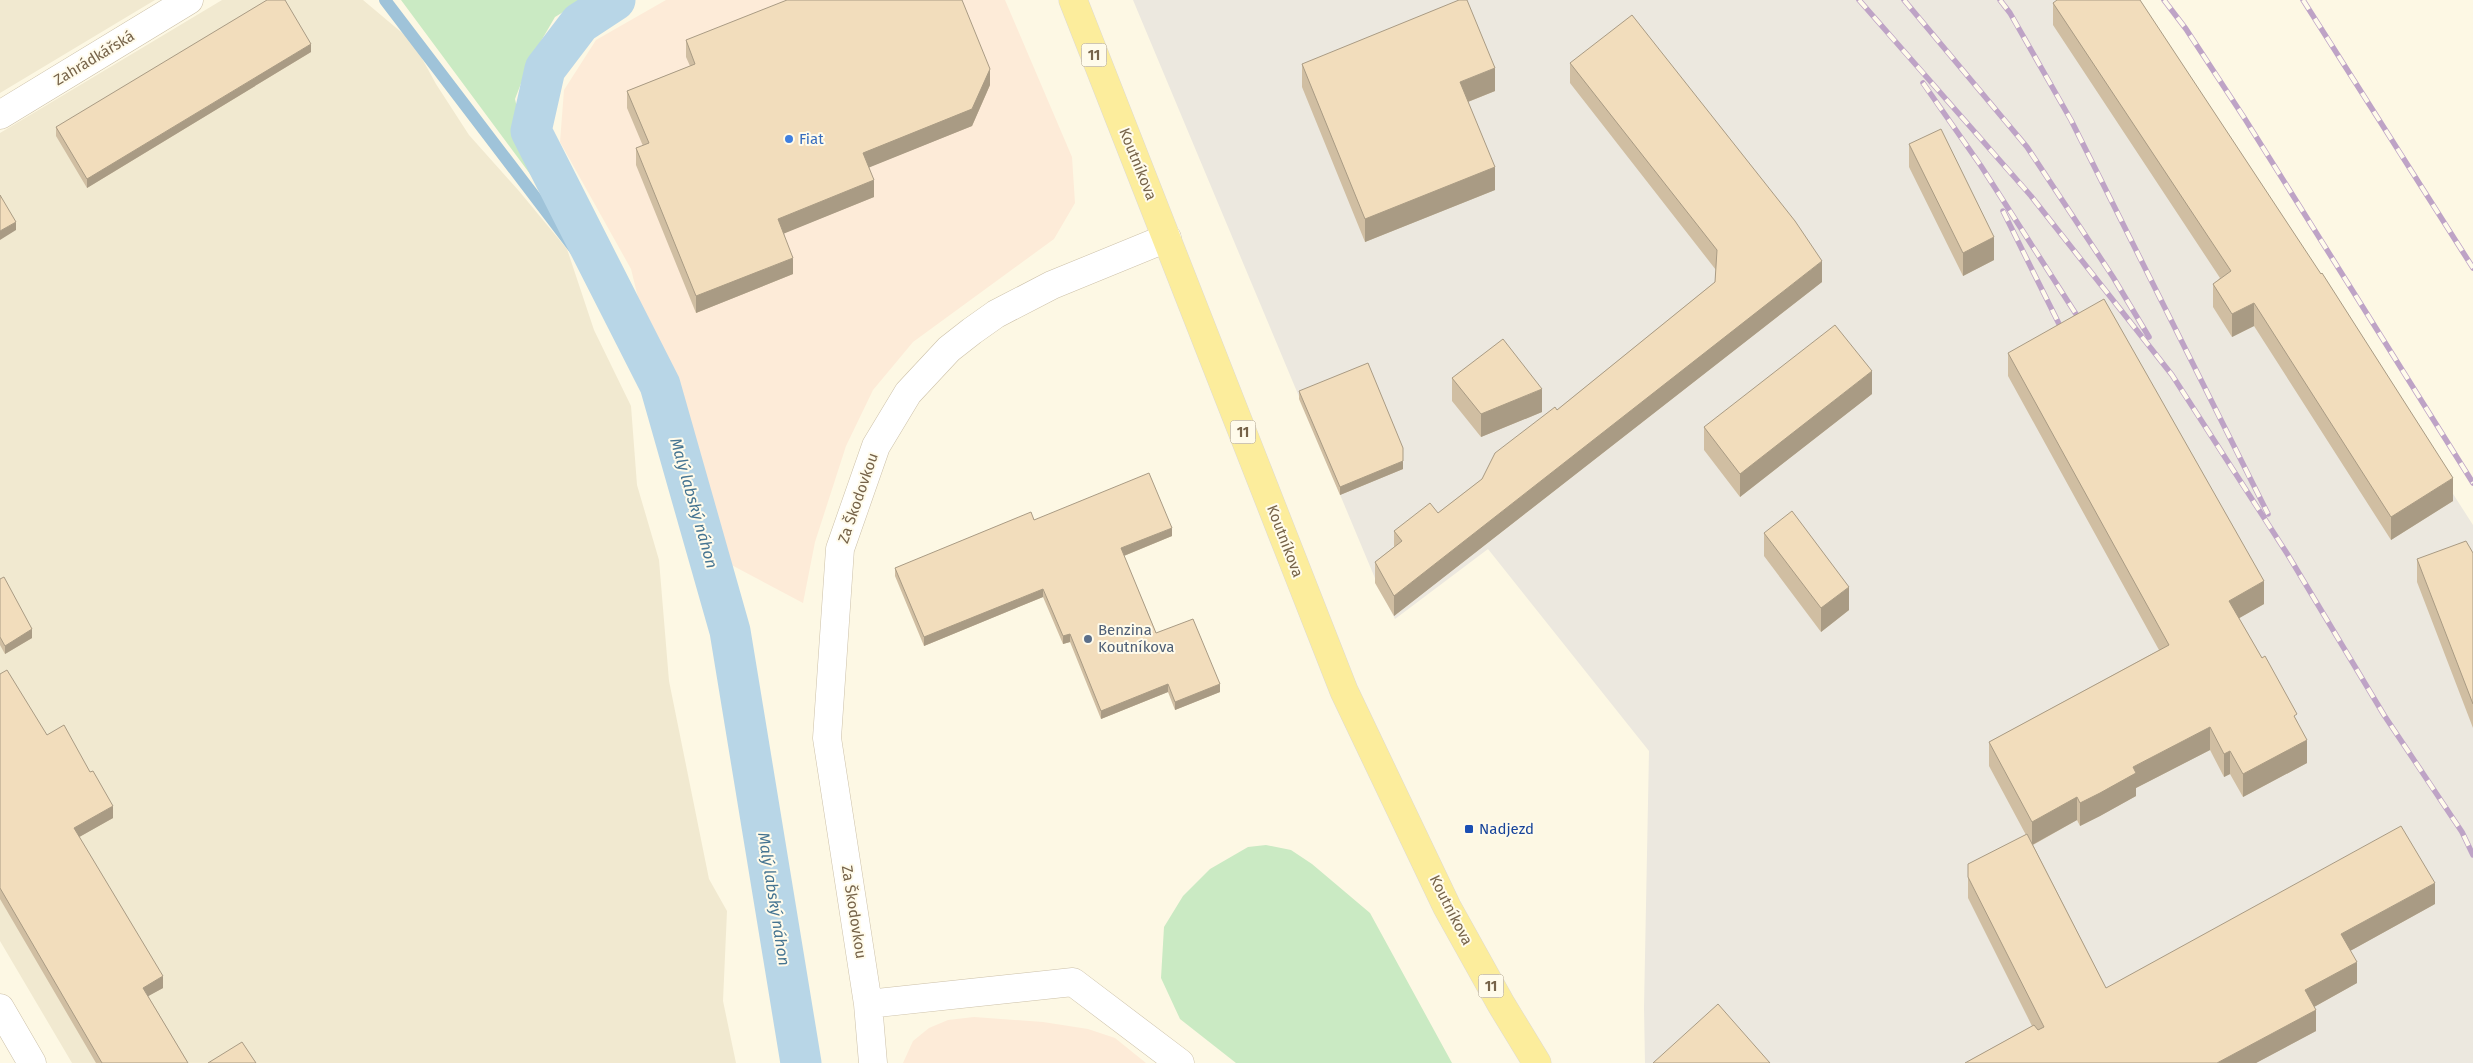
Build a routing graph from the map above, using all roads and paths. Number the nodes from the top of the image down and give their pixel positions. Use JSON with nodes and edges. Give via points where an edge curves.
{"nodes":[{"id":1,"x":189,"y":0,"type":"edge"},
{"id":2,"x":1072,"y":0,"type":"edge"},
{"id":3,"x":0,"y":115,"type":"edge"},
{"id":4,"x":1167,"y":238,"type":"junction"},
{"id":5,"x":868,"y":1004,"type":"junction"},
{"id":6,"x":0,"y":1008,"type":"edge"},
{"id":7,"x":32,"y":1063,"type":"edge"},
{"id":8,"x":873,"y":1063,"type":"edge"},
{"id":9,"x":1180,"y":1063,"type":"edge"},
{"id":10,"x":1537,"y":1063,"type":"edge"}],
"edges":[{"from":1,"to":3,"type":"street","name":"Zahrádkářská"},
{"from":2,"to":4,"type":"main road","name":"Koutníkova","number":"11"},
{"from":4,"to":5,"type":"street","name":"Za Škodovkou","via":[[1052,285],[996,314],[972,331],[949,349],[908,393],[876,446],[840,549],[827,738]]},
{"from":4,"to":10,"type":"main road","name":"Koutníkova","number":"11","via":[[1344,690],[1447,907]]},
{"from":5,"to":8,"type":"street","name":"Za Škodovkou"},
{"from":5,"to":9,"type":"street","via":[[1073,982]]},
{"from":6,"to":7,"type":"street"}]}
